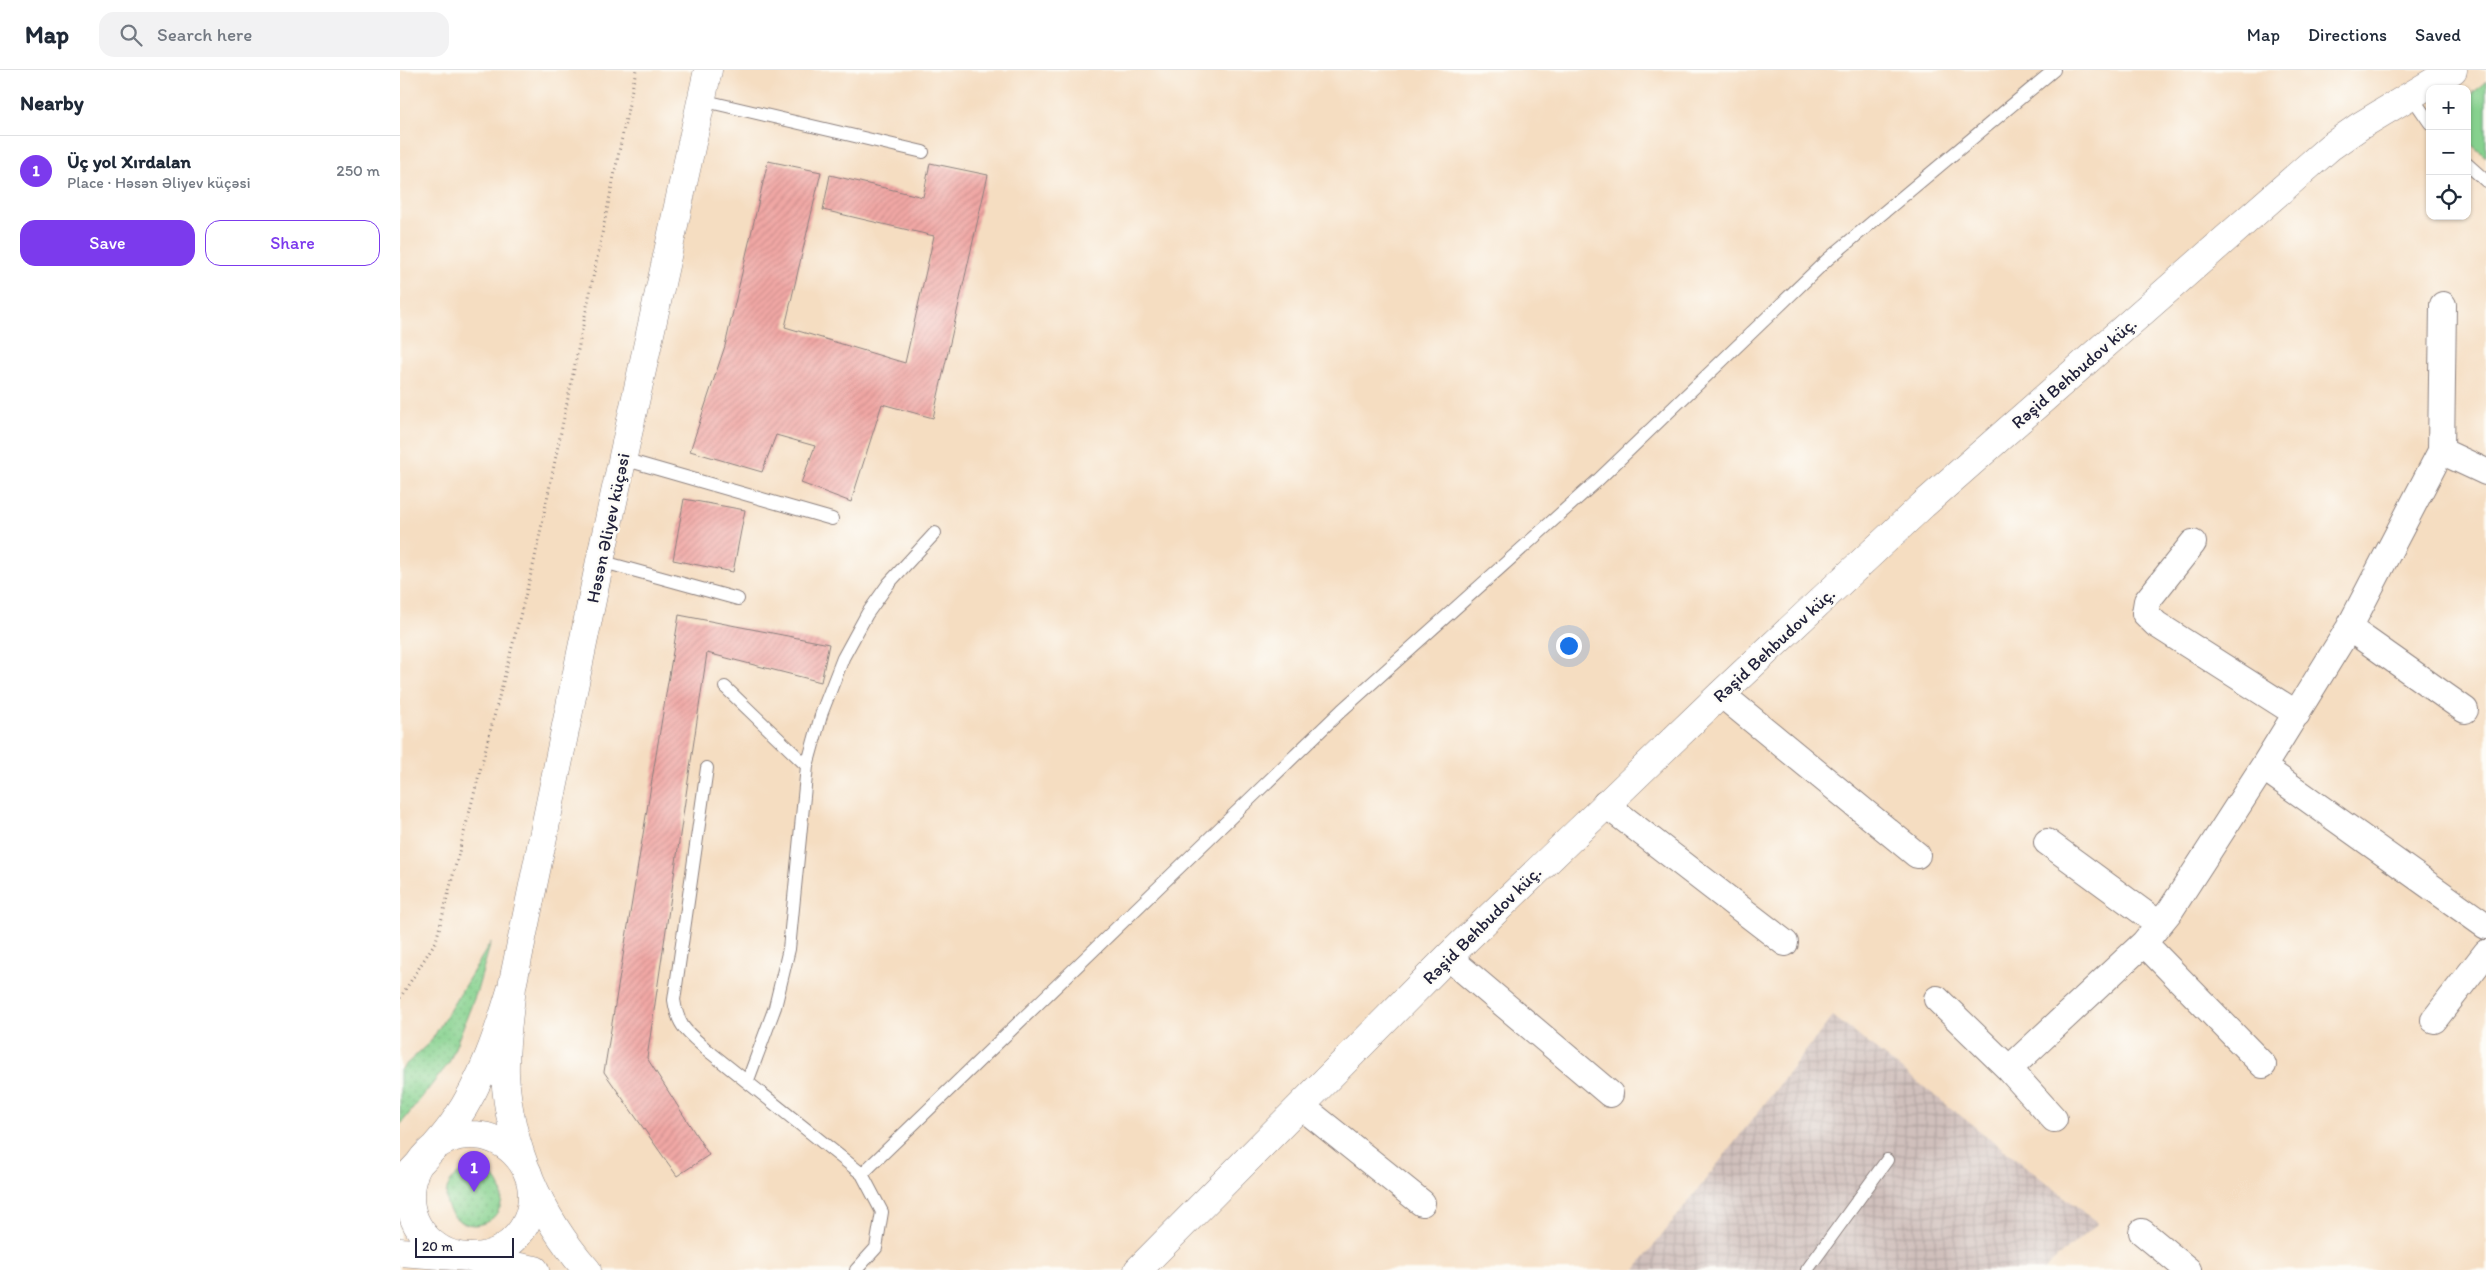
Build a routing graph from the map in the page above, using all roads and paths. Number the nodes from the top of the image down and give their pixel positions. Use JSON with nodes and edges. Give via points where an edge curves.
{"nodes":[{"id":1,"x":636,"y":70,"type":"edge"},
{"id":2,"x":708,"y":70,"type":"edge"},
{"id":3,"x":2054,"y":70,"type":"edge"},
{"id":4,"x":2454,"y":70,"type":"edge"},
{"id":5,"x":2412,"y":97,"type":"junction"},
{"id":6,"x":701,"y":100,"type":"junction"},
{"id":7,"x":2426,"y":117,"type":"edge"},
{"id":8,"x":923,"y":152,"type":"dead end"},
{"id":9,"x":2471,"y":168,"type":"edge"},
{"id":10,"x":2486,"y":181,"type":"edge"},
{"id":11,"x":2443,"y":305,"type":"dead end"},
{"id":12,"x":2441,"y":451,"type":"junction"},
{"id":13,"x":623,"y":459,"type":"junction"},
{"id":14,"x":2486,"y":472,"type":"edge"},
{"id":15,"x":832,"y":519,"type":"dead end"},
{"id":16,"x":935,"y":534,"type":"dead end"},
{"id":17,"x":2192,"y":543,"type":"dead end"},
{"id":18,"x":600,"y":561,"type":"junction"},
{"id":19,"x":738,"y":599,"type":"dead end"},
{"id":20,"x":2349,"y":628,"type":"junction"},
{"id":21,"x":725,"y":687,"type":"dead end"},
{"id":22,"x":1721,"y":694,"type":"junction"},
{"id":23,"x":2465,"y":710,"type":"dead end"},
{"id":24,"x":2297,"y":714,"type":"junction"},
{"id":25,"x":807,"y":766,"type":"junction"},
{"id":26,"x":2262,"y":767,"type":"junction"},
{"id":27,"x":707,"y":768,"type":"dead end"},
{"id":28,"x":1605,"y":804,"type":"junction"},
{"id":29,"x":2047,"y":842,"type":"dead end"},
{"id":30,"x":1917,"y":855,"type":"dead end"},
{"id":31,"x":2486,"y":926,"type":"edge"},
{"id":32,"x":2151,"y":934,"type":"junction"},
{"id":33,"x":1785,"y":943,"type":"dead end"},
{"id":34,"x":2486,"y":953,"type":"edge"},
{"id":35,"x":1448,"y":957,"type":"junction"},
{"id":36,"x":512,"y":987,"type":"junction"},
{"id":37,"x":400,"y":998,"type":"edge"},
{"id":38,"x":1937,"y":999,"type":"dead end"},
{"id":39,"x":2434,"y":1020,"type":"dead end"},
{"id":40,"x":2262,"y":1065,"type":"dead end"},
{"id":41,"x":2009,"y":1069,"type":"junction"},
{"id":42,"x":748,"y":1080,"type":"junction"},
{"id":43,"x":1610,"y":1094,"type":"dead end"},
{"id":44,"x":1301,"y":1106,"type":"junction"},
{"id":45,"x":2054,"y":1119,"type":"dead end"},
{"id":46,"x":426,"y":1156,"type":"junction"},
{"id":47,"x":1887,"y":1160,"type":"dead end"},
{"id":48,"x":528,"y":1173,"type":"junction"},
{"id":49,"x":862,"y":1174,"type":"junction"},
{"id":50,"x":400,"y":1184,"type":"edge"},
{"id":51,"x":1422,"y":1203,"type":"dead end"},
{"id":52,"x":2142,"y":1232,"type":"dead end"},
{"id":53,"x":400,"y":1252,"type":"edge"},
{"id":54,"x":468,"y":1257,"type":"junction"},
{"id":55,"x":535,"y":1270,"type":"edge"},
{"id":56,"x":587,"y":1270,"type":"edge"},
{"id":57,"x":856,"y":1270,"type":"edge"},
{"id":58,"x":1138,"y":1270,"type":"edge"},
{"id":59,"x":1807,"y":1270,"type":"edge"},
{"id":60,"x":2188,"y":1270,"type":"edge"}],
"edges":[{"from":1,"to":37,"type":"path","via":[[532,572],[436,941]]},
{"from":2,"to":6,"type":"main road","name":"Həsən Əliyev küçəsi"},
{"from":3,"to":49,"type":"lane","via":[[1828,259],[1598,480],[1342,710]]},
{"from":4,"to":5,"type":"main road","name":"Rəşid Behbudov küç."},
{"from":5,"to":7,"type":"lane"},
{"from":5,"to":22,"type":"main road","name":"Rəşid Behbudov küç.","via":[[2360,126],[2297,174],[1923,505]]},
{"from":6,"to":8,"type":"lane"},
{"from":6,"to":13,"type":"main road","name":"Həsən Əliyev küçəsi"},
{"from":9,"to":10,"type":"lane"},
{"from":11,"to":12,"type":"street"},
{"from":12,"to":14,"type":"street"},
{"from":12,"to":20,"type":"street"},
{"from":13,"to":15,"type":"lane"},
{"from":13,"to":18,"type":"main road","name":"Həsən Əliyev küçəsi"},
{"from":16,"to":25,"type":"lane","via":[[889,582],[867,614],[843,658],[822,712]]},
{"from":17,"to":24,"type":"street","via":[[2147,601],[2146,613],[2156,624]]},
{"from":18,"to":19,"type":"lane"},
{"from":18,"to":36,"type":"main road","name":"Həsən Əliyev küçəsi"},
{"from":20,"to":23,"type":"street"},
{"from":20,"to":24,"type":"street"},
{"from":21,"to":25,"type":"lane"},
{"from":22,"to":28,"type":"main road","name":"Rəşid Behbudov küç."},
{"from":22,"to":30,"type":"street"},
{"from":24,"to":26,"type":"street"},
{"from":25,"to":42,"type":"lane","via":[[789,949],[775,1007]]},
{"from":26,"to":31,"type":"street"},
{"from":26,"to":32,"type":"street","via":[[2170,911]]},
{"from":27,"to":42,"type":"lane","via":[[674,1000],[676,1017],[706,1049]]},
{"from":28,"to":33,"type":"street"},
{"from":28,"to":35,"type":"main road","name":"Rəşid Behbudov küç."},
{"from":29,"to":32,"type":"street"},
{"from":32,"to":40,"type":"street"},
{"from":32,"to":41,"type":"street"},
{"from":34,"to":39,"type":"street"},
{"from":35,"to":43,"type":"street"},
{"from":35,"to":44,"type":"main road","name":"Rəşid Behbudov küç."},
{"from":36,"to":46,"type":"main road","via":[[486,1066],[454,1122]]},
{"from":36,"to":48,"type":"main road","via":[[505,1073],[512,1123]]},
{"from":38,"to":41,"type":"street"},
{"from":41,"to":45,"type":"street"},
{"from":42,"to":49,"type":"lane"},
{"from":44,"to":51,"type":"street"},
{"from":44,"to":58,"type":"main road","name":"Rəşid Behbudov küç."},
{"from":46,"to":48,"type":"main road","via":[[448,1140],[461,1136],[488,1138],[512,1151]]},
{"from":46,"to":50,"type":"main road"},
{"from":46,"to":54,"type":"main road","via":[[418,1167],[410,1193],[415,1220],[436,1246]]},
{"from":47,"to":59,"type":"lane"},
{"from":48,"to":54,"type":"main road","via":[[532,1199],[521,1231],[507,1246],[495,1252]]},
{"from":48,"to":56,"type":"main road","via":[[547,1217],[568,1249]]},
{"from":49,"to":57,"type":"lane","via":[[882,1212],[876,1248]]},
{"from":52,"to":60,"type":"street"},
{"from":53,"to":54,"type":"main road"},
{"from":54,"to":55,"type":"main road"}]}
